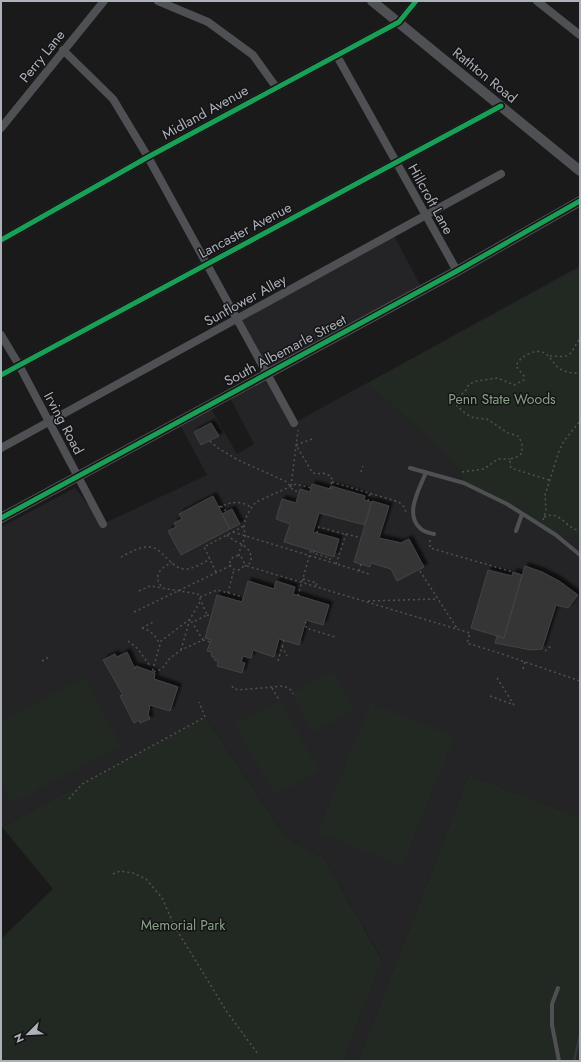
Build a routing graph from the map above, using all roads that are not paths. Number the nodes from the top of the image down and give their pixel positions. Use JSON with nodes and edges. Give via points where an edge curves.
{"nodes":[{"id":1,"x":104,"y":1,"type":"edge"},
{"id":2,"x":158,"y":1,"type":"edge"},
{"id":3,"x":372,"y":1,"type":"edge"},
{"id":4,"x":416,"y":1,"type":"edge"},
{"id":5,"x":537,"y":1,"type":"edge"},
{"id":6,"x":399,"y":22,"type":"junction"},
{"id":7,"x":580,"y":35,"type":"edge"},
{"id":8,"x":63,"y":50,"type":"junction"},
{"id":9,"x":337,"y":56,"type":"junction"},
{"id":10,"x":276,"y":88,"type":"junction"},
{"id":11,"x":501,"y":106,"type":"junction"},
{"id":12,"x":1,"y":128,"type":"edge"},
{"id":13,"x":148,"y":157,"type":"junction"},
{"id":14,"x":397,"y":162,"type":"junction"},
{"id":15,"x":580,"y":171,"type":"edge"},
{"id":16,"x":501,"y":174,"type":"dead end"},
{"id":17,"x":580,"y":202,"type":"edge"},
{"id":18,"x":426,"y":215,"type":"junction"},
{"id":19,"x":1,"y":240,"type":"edge"},
{"id":20,"x":207,"y":264,"type":"junction"},
{"id":21,"x":457,"y":271,"type":"junction"},
{"id":22,"x":238,"y":319,"type":"junction"},
{"id":23,"x":1,"y":335,"type":"edge"},
{"id":24,"x":19,"y":365,"type":"junction"},
{"id":25,"x":267,"y":373,"type":"junction"},
{"id":26,"x":1,"y":375,"type":"edge"},
{"id":27,"x":48,"y":422,"type":"junction"},
{"id":28,"x":296,"y":426,"type":"road end"},
{"id":29,"x":1,"y":448,"type":"edge"},
{"id":30,"x":410,"y":468,"type":"dead end"},
{"id":31,"x":426,"y":472,"type":"junction"},
{"id":32,"x":77,"y":476,"type":"junction"},
{"id":33,"x":522,"y":514,"type":"junction"},
{"id":34,"x":1,"y":518,"type":"edge"},
{"id":35,"x":103,"y":524,"type":"dead end"},
{"id":36,"x":516,"y":531,"type":"dead end"},
{"id":37,"x":434,"y":534,"type":"dead end"},
{"id":38,"x":580,"y":555,"type":"edge"},
{"id":39,"x":558,"y":988,"type":"dead end"},
{"id":40,"x":559,"y":1061,"type":"edge"}],
"edges":[{"from":1,"to":8,"type":"street","name":"Perry Lane"},
{"from":2,"to":10,"type":"street","via":[[208,22],[253,55]]},
{"from":3,"to":6,"type":"street","name":"Rathton Road"},
{"from":4,"to":6,"type":"street","name":"Midland Avenue"},
{"from":5,"to":7,"type":"street"},
{"from":6,"to":9,"type":"street","name":"Midland Avenue"},
{"from":6,"to":11,"type":"street","name":"Rathton Road"},
{"from":8,"to":12,"type":"street","name":"Perry Lane"},
{"from":8,"to":13,"type":"street","via":[[113,99]]},
{"from":9,"to":10,"type":"street","name":"Midland Avenue"},
{"from":9,"to":14,"type":"street","name":"Hillcroft Lane"},
{"from":10,"to":13,"type":"street","name":"Midland Avenue"},
{"from":11,"to":14,"type":"street","name":"Lancaster Avenue"},
{"from":11,"to":15,"type":"street","name":"Rathton Road"},
{"from":13,"to":19,"type":"street","name":"Midland Avenue"},
{"from":13,"to":20,"type":"street"},
{"from":14,"to":18,"type":"street","name":"Hillcroft Lane"},
{"from":14,"to":20,"type":"street","name":"Lancaster Avenue"},
{"from":16,"to":18,"type":"street","name":"Sunflower Alley"},
{"from":17,"to":21,"type":"street","name":"South Albemarle Street"},
{"from":18,"to":21,"type":"street","name":"Hillcroft Lane"},
{"from":18,"to":22,"type":"street","name":"Sunflower Alley"},
{"from":20,"to":22,"type":"street"},
{"from":20,"to":24,"type":"street","name":"Lancaster Avenue"},
{"from":21,"to":25,"type":"street","name":"South Albemarle Street"},
{"from":22,"to":25,"type":"street"},
{"from":22,"to":27,"type":"street","name":"Sunflower Alley"},
{"from":23,"to":24,"type":"street","name":"Irving Road"},
{"from":24,"to":26,"type":"street","name":"Lancaster Avenue"},
{"from":24,"to":27,"type":"street","name":"Irving Road"},
{"from":25,"to":28,"type":"street"},
{"from":25,"to":32,"type":"street","name":"South Albemarle Street"},
{"from":27,"to":29,"type":"street","name":"Sunflower Alley"},
{"from":27,"to":32,"type":"street","name":"Irving Road"},
{"from":30,"to":31,"type":"lane"},
{"from":31,"to":33,"type":"lane","via":[[464,483]]},
{"from":31,"to":37,"type":"lane","via":[[413,515],[419,528]]},
{"from":32,"to":34,"type":"street","name":"South Albemarle Street"},
{"from":32,"to":35,"type":"street","name":"Irving Road"},
{"from":33,"to":36,"type":"lane"},
{"from":33,"to":38,"type":"lane","via":[[556,535]]},
{"from":39,"to":40,"type":"lane","via":[[552,1004],[552,1025]]}]}
